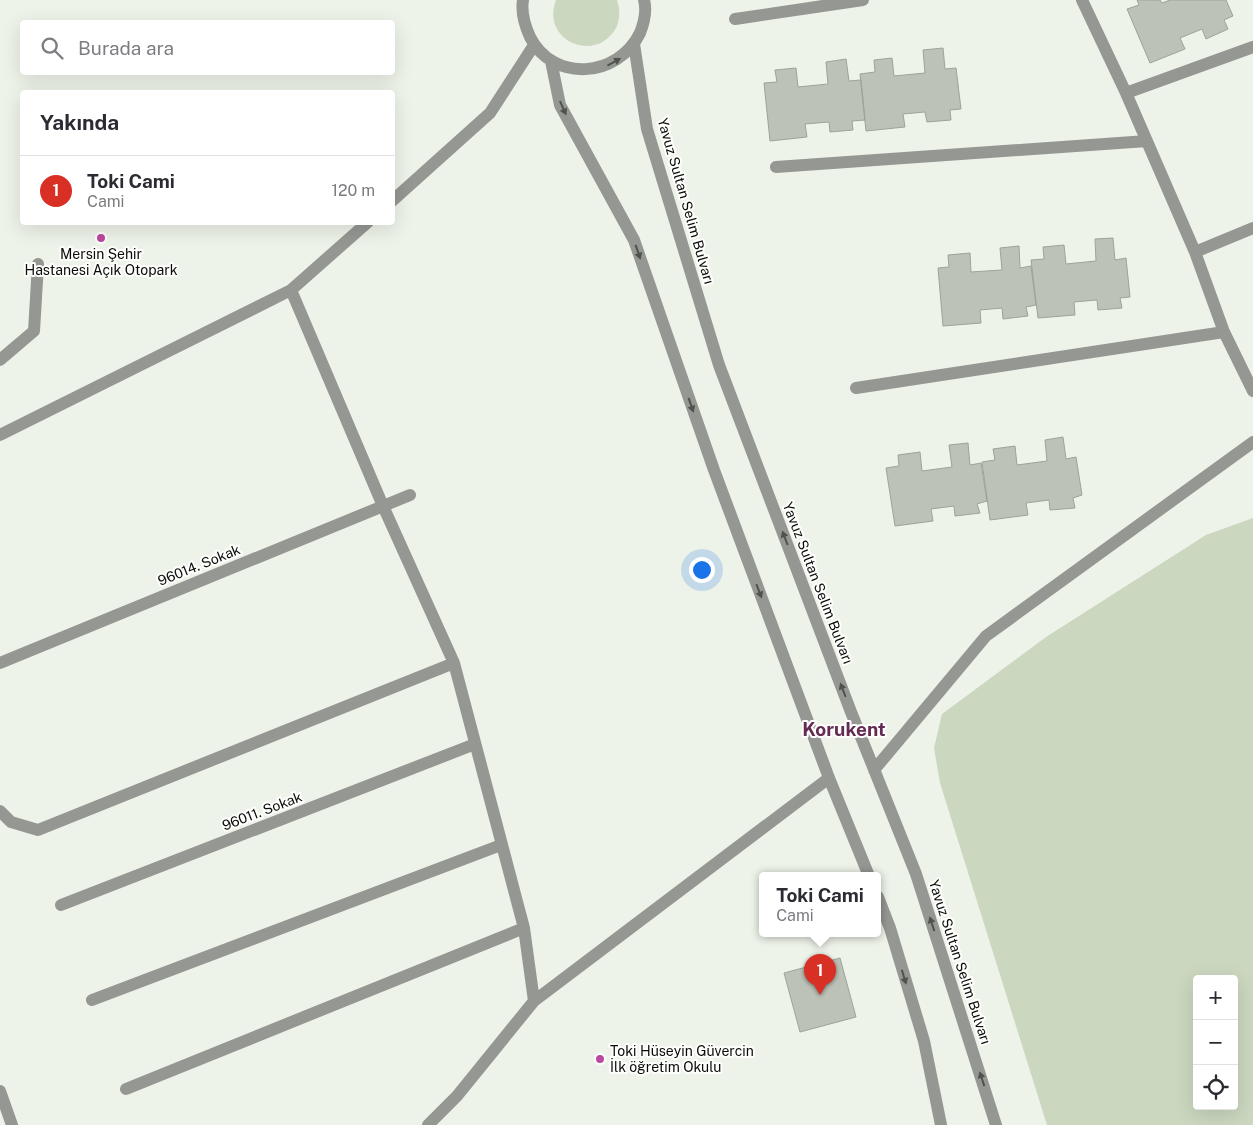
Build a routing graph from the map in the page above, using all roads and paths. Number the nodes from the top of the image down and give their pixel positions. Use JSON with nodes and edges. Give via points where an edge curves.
{"nodes":[{"id":1,"x":524,"y":0,"type":"edge"},
{"id":2,"x":644,"y":0,"type":"edge"},
{"id":3,"x":863,"y":0,"type":"edge"},
{"id":4,"x":1082,"y":0,"type":"edge"},
{"id":5,"x":735,"y":19,"type":"dead end"},
{"id":6,"x":634,"y":44,"type":"junction"},
{"id":7,"x":534,"y":45,"type":"junction"},
{"id":8,"x":1253,"y":47,"type":"edge"},
{"id":9,"x":551,"y":61,"type":"junction"},
{"id":10,"x":1126,"y":93,"type":"junction"},
{"id":11,"x":1147,"y":141,"type":"junction"},
{"id":12,"x":776,"y":167,"type":"dead end"},
{"id":13,"x":395,"y":198,"type":"edge"},
{"id":14,"x":365,"y":225,"type":"edge"},
{"id":15,"x":1253,"y":228,"type":"edge"},
{"id":16,"x":1195,"y":252,"type":"junction"},
{"id":17,"x":38,"y":264,"type":"dead end"},
{"id":18,"x":291,"y":290,"type":"junction"},
{"id":19,"x":1224,"y":332,"type":"junction"},
{"id":20,"x":0,"y":360,"type":"edge"},
{"id":21,"x":856,"y":388,"type":"dead end"},
{"id":22,"x":1253,"y":391,"type":"edge"},
{"id":23,"x":0,"y":435,"type":"edge"},
{"id":24,"x":1253,"y":442,"type":"edge"},
{"id":25,"x":410,"y":495,"type":"dead end"},
{"id":26,"x":383,"y":506,"type":"junction"},
{"id":27,"x":0,"y":663,"type":"edge"},
{"id":28,"x":454,"y":663,"type":"junction"},
{"id":29,"x":475,"y":744,"type":"junction"},
{"id":30,"x":874,"y":770,"type":"junction"},
{"id":31,"x":830,"y":778,"type":"junction"},
{"id":32,"x":0,"y":811,"type":"edge"},
{"id":33,"x":502,"y":845,"type":"junction"},
{"id":34,"x":867,"y":872,"type":"edge"},
{"id":35,"x":61,"y":905,"type":"dead end"},
{"id":36,"x":881,"y":905,"type":"edge"},
{"id":37,"x":524,"y":928,"type":"junction"},
{"id":38,"x":92,"y":1000,"type":"dead end"},
{"id":39,"x":534,"y":1001,"type":"junction"},
{"id":40,"x":126,"y":1089,"type":"dead end"},
{"id":41,"x":0,"y":1091,"type":"edge"},
{"id":42,"x":12,"y":1125,"type":"edge"},
{"id":43,"x":428,"y":1125,"type":"edge"},
{"id":44,"x":941,"y":1125,"type":"edge"},
{"id":45,"x":996,"y":1125,"type":"edge"}],
"edges":[{"from":1,"to":7,"type":"street","via":[[525,26]]},
{"from":2,"to":6,"type":"street","via":[[643,25]]},
{"from":3,"to":5,"type":"street"},
{"from":4,"to":10,"type":"street"},
{"from":9,"to":6,"type":"street","one_way":true,"via":[[568,68],[587,70],[621,58]]},
{"from":30,"to":6,"type":"street","name":"Yavuz Sultan Selim Bulvarı","one_way":true,"via":[[719,365],[647,129]]},
{"from":7,"to":9,"type":"street"},
{"from":7,"to":13,"type":"street","via":[[490,113]]},
{"from":8,"to":10,"type":"street"},
{"from":9,"to":31,"type":"street","one_way":true,"via":[[560,105],[634,240],[714,470]]},
{"from":10,"to":11,"type":"street"},
{"from":11,"to":12,"type":"street"},
{"from":11,"to":16,"type":"street"},
{"from":14,"to":18,"type":"street"},
{"from":15,"to":16,"type":"street"},
{"from":16,"to":19,"type":"street"},
{"from":17,"to":20,"type":"street","via":[[34,331]]},
{"from":18,"to":23,"type":"street"},
{"from":18,"to":26,"type":"street"},
{"from":19,"to":21,"type":"street"},
{"from":19,"to":22,"type":"street"},
{"from":24,"to":30,"type":"street","via":[[986,636]]},
{"from":25,"to":26,"type":"street","name":"96014. Sokak"},
{"from":26,"to":27,"type":"street","name":"96014. Sokak"},
{"from":26,"to":28,"type":"street"},
{"from":28,"to":29,"type":"street"},
{"from":28,"to":32,"type":"street","via":[[38,830],[11,822]]},
{"from":29,"to":33,"type":"street"},
{"from":29,"to":35,"type":"street","name":"96011. Sokak"},
{"from":45,"to":30,"type":"street","name":"Yavuz Sultan Selim Bulvarı","one_way":true,"via":[[916,874]]},
{"from":31,"to":34,"type":"street"},
{"from":31,"to":39,"type":"street"},
{"from":33,"to":37,"type":"street"},
{"from":33,"to":38,"type":"street"},
{"from":36,"to":44,"type":"street","one_way":true,"via":[[924,1041]]},
{"from":37,"to":39,"type":"street"},
{"from":37,"to":40,"type":"street"},
{"from":39,"to":43,"type":"street","via":[[457,1096]]},
{"from":41,"to":42,"type":"street"}]}
